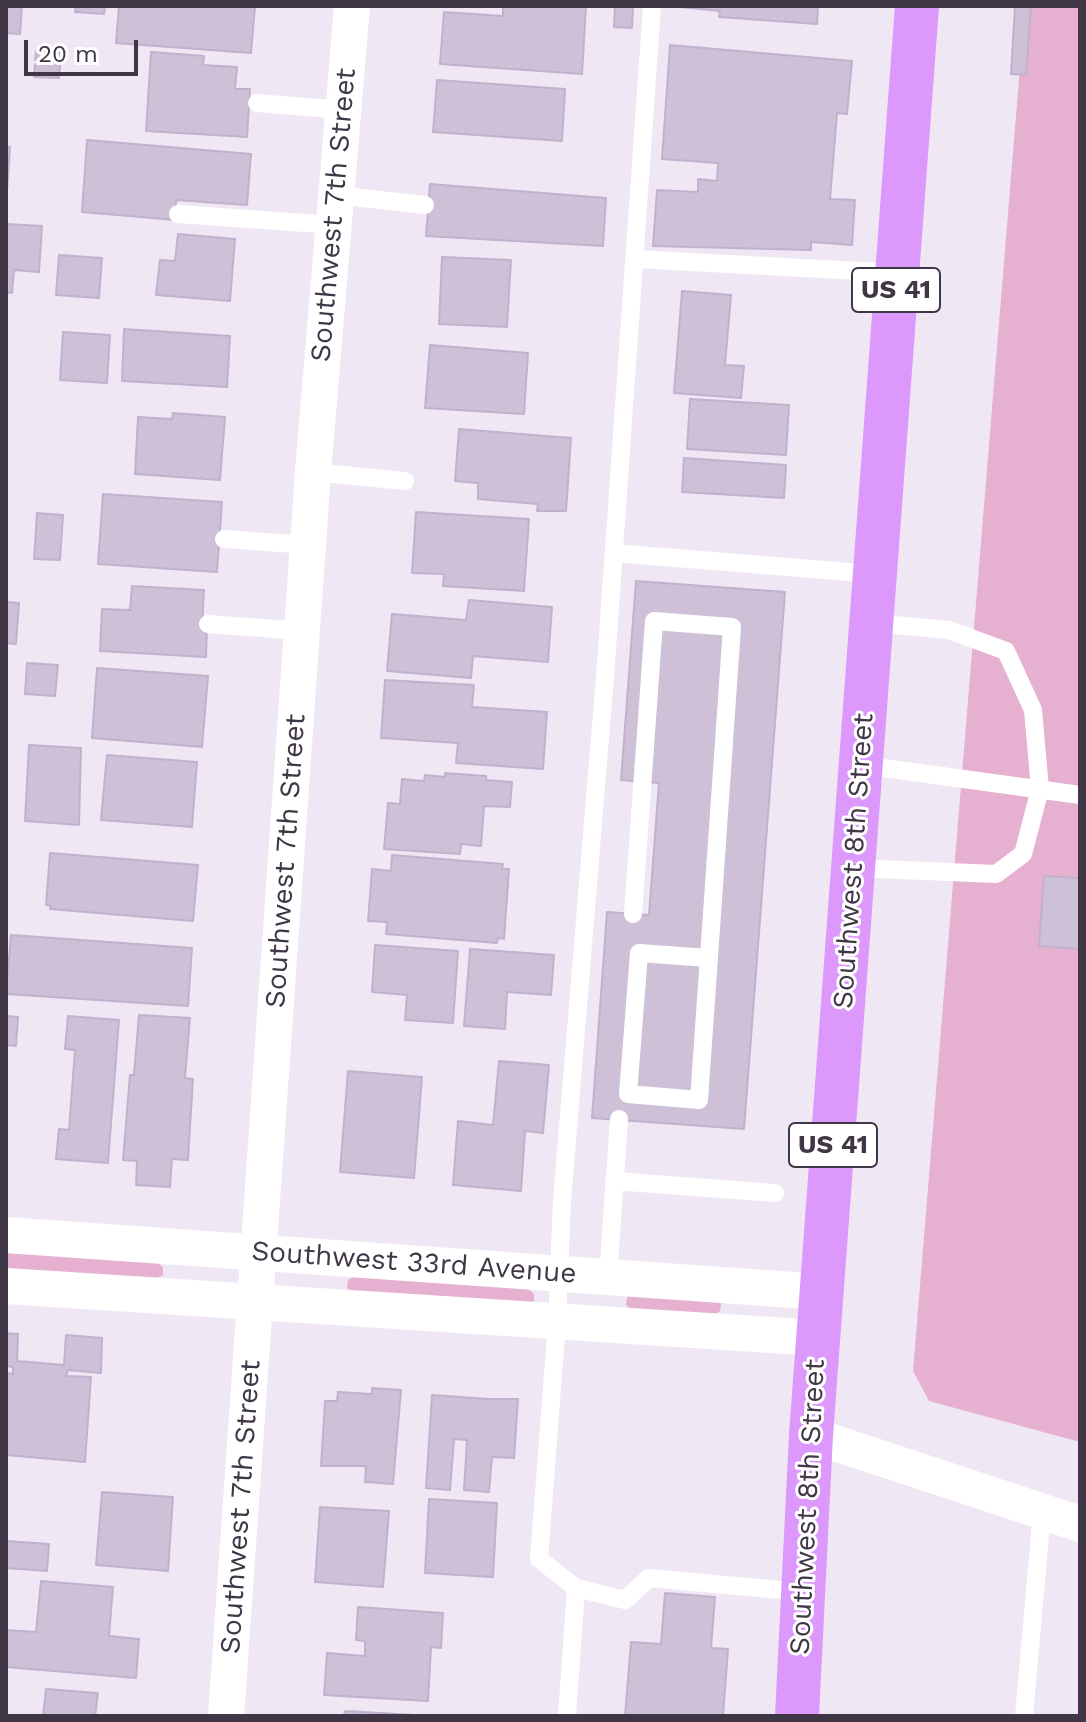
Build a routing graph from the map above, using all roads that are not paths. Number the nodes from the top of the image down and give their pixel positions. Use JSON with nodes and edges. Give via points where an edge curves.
{"nodes":[{"id":1,"x":352,"y":6,"type":"edge"},
{"id":2,"x":652,"y":6,"type":"edge"},
{"id":3,"x":917,"y":6,"type":"edge"},
{"id":4,"x":257,"y":103,"type":"dead end"},
{"id":5,"x":343,"y":110,"type":"junction"},
{"id":6,"x":425,"y":205,"type":"dead end"},
{"id":7,"x":334,"y":210,"type":"junction"},
{"id":8,"x":178,"y":214,"type":"dead end"},
{"id":9,"x":635,"y":259,"type":"junction"},
{"id":10,"x":897,"y":273,"type":"junction"},
{"id":11,"x":313,"y":472,"type":"junction"},
{"id":12,"x":405,"y":481,"type":"dead end"},
{"id":13,"x":224,"y":539,"type":"dead end"},
{"id":14,"x":308,"y":545,"type":"junction"},
{"id":15,"x":614,"y":553,"type":"junction"},
{"id":16,"x":876,"y":574,"type":"junction"},
{"id":17,"x":872,"y":623,"type":"junction"},
{"id":18,"x":208,"y":624,"type":"dead end"},
{"id":19,"x":302,"y":631,"type":"junction"},
{"id":20,"x":862,"y":765,"type":"junction"},
{"id":21,"x":1040,"y":789,"type":"junction"},
{"id":22,"x":1080,"y":795,"type":"edge"},
{"id":23,"x":853,"y":868,"type":"junction"},
{"id":24,"x":633,"y":914,"type":"dead end"},
{"id":25,"x":708,"y":958,"type":"junction"},
{"id":26,"x":619,"y":1119,"type":"dead end"},
{"id":27,"x":614,"y":1181,"type":"junction"},
{"id":28,"x":775,"y":1193,"type":"dead end"},
{"id":29,"x":6,"y":1235,"type":"edge"},
{"id":30,"x":259,"y":1251,"type":"junction"},
{"id":31,"x":560,"y":1274,"type":"junction"},
{"id":32,"x":608,"y":1277,"type":"junction"},
{"id":33,"x":6,"y":1286,"type":"edge"},
{"id":34,"x":822,"y":1292,"type":"junction"},
{"id":35,"x":257,"y":1302,"type":"junction"},
{"id":36,"x":557,"y":1322,"type":"junction"},
{"id":37,"x":818,"y":1338,"type":"junction"},
{"id":38,"x":811,"y":1435,"type":"junction"},
{"id":39,"x":1042,"y":1512,"type":"junction"},
{"id":40,"x":1080,"y":1524,"type":"edge"},
{"id":41,"x":576,"y":1588,"type":"junction"},
{"id":42,"x":803,"y":1592,"type":"junction"},
{"id":43,"x":226,"y":1716,"type":"edge"},
{"id":44,"x":567,"y":1716,"type":"edge"},
{"id":45,"x":797,"y":1716,"type":"edge"},
{"id":46,"x":1024,"y":1716,"type":"edge"}],
"edges":[{"from":1,"to":5,"type":"street","name":"Southwest 7th Street"},
{"from":2,"to":9,"type":"lane"},
{"from":3,"to":10,"type":"main road","name":"Southwest 8th Street","number":"US 41"},
{"from":4,"to":5,"type":"lane"},
{"from":5,"to":7,"type":"street","name":"Southwest 7th Street"},
{"from":6,"to":7,"type":"lane"},
{"from":7,"to":8,"type":"lane"},
{"from":7,"to":11,"type":"street","name":"Southwest 7th Street"},
{"from":9,"to":10,"type":"lane"},
{"from":9,"to":15,"type":"lane"},
{"from":10,"to":16,"type":"main road","name":"Southwest 8th Street","number":"US 41"},
{"from":11,"to":12,"type":"lane"},
{"from":11,"to":14,"type":"street","name":"Southwest 7th Street"},
{"from":13,"to":14,"type":"lane"},
{"from":14,"to":19,"type":"street","name":"Southwest 7th Street"},
{"from":15,"to":16,"type":"lane"},
{"from":15,"to":31,"type":"lane"},
{"from":16,"to":17,"type":"main road","name":"Southwest 8th Street","number":"US 41"},
{"from":17,"to":20,"type":"main road","name":"Southwest 8th Street","number":"US 41"},
{"from":17,"to":21,"type":"lane","via":[[949,630],[1006,651],[1033,710]]},
{"from":18,"to":19,"type":"lane"},
{"from":19,"to":30,"type":"street","name":"Southwest 7th Street"},
{"from":20,"to":21,"type":"lane"},
{"from":20,"to":23,"type":"main road","name":"Southwest 8th Street","number":"US 41"},
{"from":21,"to":22,"type":"lane"},
{"from":21,"to":23,"type":"lane","via":[[1023,854],[996,874]]},
{"from":23,"to":34,"type":"main road","name":"Southwest 8th Street","number":"US 41"},
{"from":24,"to":25,"type":"lane","via":[[654,621],[732,627]]},
{"from":25,"to":25,"type":"lane","via":[[699,1100],[628,1094],[639,953]]},
{"from":26,"to":27,"type":"lane"},
{"from":27,"to":28,"type":"lane"},
{"from":27,"to":32,"type":"lane"},
{"from":29,"to":30,"type":"street","name":"Southwest 33rd Avenue"},
{"from":30,"to":31,"type":"street","name":"Southwest 33rd Avenue"},
{"from":30,"to":35,"type":"street","name":"Southwest 7th Street"},
{"from":31,"to":32,"type":"street","name":"Southwest 33rd Avenue"},
{"from":31,"to":36,"type":"lane"},
{"from":32,"to":34,"type":"street","name":"Southwest 33rd Avenue"},
{"from":33,"to":35,"type":"street","name":"Southwest 33rd Avenue"},
{"from":34,"to":37,"type":"main road","name":"Southwest 8th Street","number":"US 41"},
{"from":35,"to":36,"type":"street","name":"Southwest 33rd Avenue"},
{"from":35,"to":43,"type":"street","name":"Southwest 7th Street"},
{"from":36,"to":37,"type":"street","name":"Southwest 33rd Avenue"},
{"from":36,"to":41,"type":"lane","via":[[539,1559]]},
{"from":37,"to":38,"type":"main road","name":"Southwest 8th Street","number":"US 41"},
{"from":38,"to":39,"type":"street"},
{"from":38,"to":42,"type":"main road","name":"Southwest 8th Street","number":"US 41"},
{"from":39,"to":40,"type":"street"},
{"from":39,"to":46,"type":"lane"},
{"from":41,"to":42,"type":"lane","via":[[625,1600],[649,1578]]},
{"from":41,"to":44,"type":"lane"},
{"from":42,"to":45,"type":"main road","name":"Southwest 8th Street","number":"US 41"}]}
